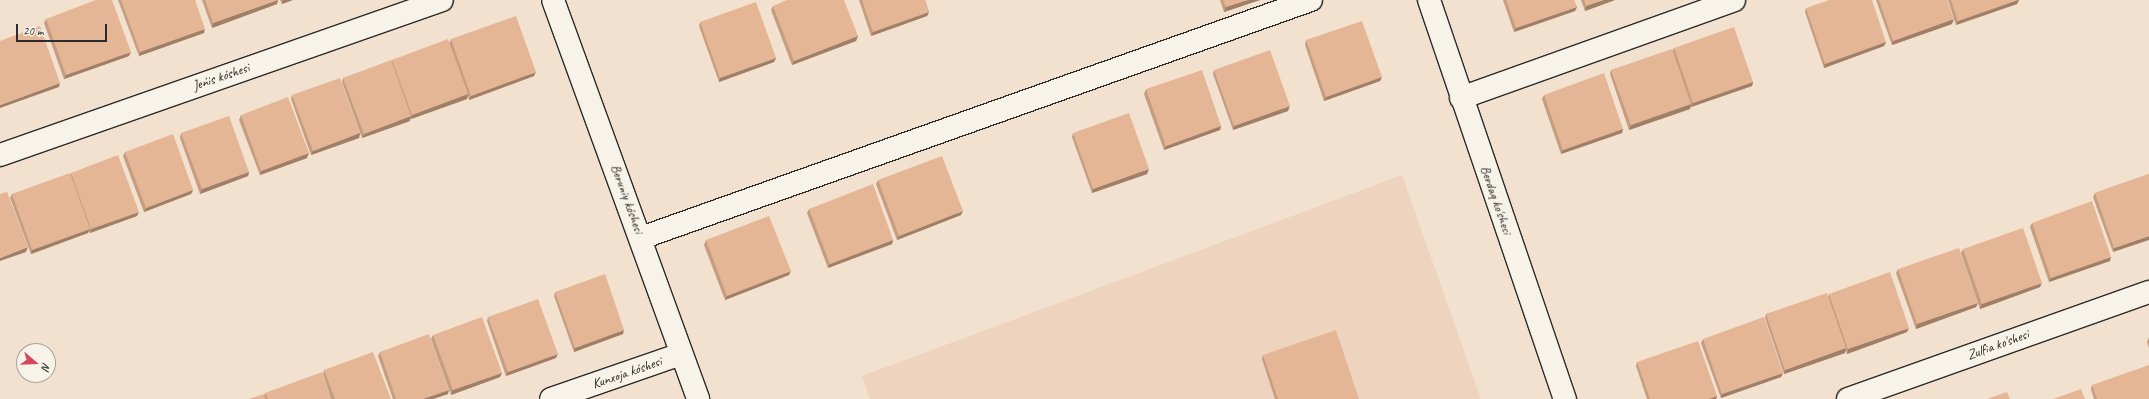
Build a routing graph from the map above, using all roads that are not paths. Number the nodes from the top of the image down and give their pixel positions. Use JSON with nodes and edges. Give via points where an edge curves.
{"nodes":[{"id":1,"x":442,"y":0,"type":"edge"},
{"id":2,"x":553,"y":0,"type":"edge"},
{"id":3,"x":1311,"y":0,"type":"edge"},
{"id":4,"x":1429,"y":0,"type":"edge"},
{"id":5,"x":1734,"y":0,"type":"edge"},
{"id":6,"x":1461,"y":98,"type":"junction"},
{"id":7,"x":0,"y":155,"type":"edge"},
{"id":8,"x":641,"y":238,"type":"junction"},
{"id":9,"x":2149,"y":292,"type":"edge"},
{"id":10,"x":681,"y":354,"type":"junction"},
{"id":11,"x":551,"y":399,"type":"edge"},
{"id":12,"x":698,"y":399,"type":"edge"},
{"id":13,"x":1565,"y":399,"type":"edge"},
{"id":14,"x":1848,"y":399,"type":"edge"}],
"edges":[{"from":1,"to":7,"type":"street","name":"Jeńis kóshesi"},
{"from":2,"to":8,"type":"street","name":"Beruniy kóshesi"},
{"from":3,"to":8,"type":"street"},
{"from":4,"to":6,"type":"street","name":"Berdaq ko'shesi"},
{"from":5,"to":6,"type":"street"},
{"from":6,"to":13,"type":"street","name":"Berdaq ko'shesi"},
{"from":8,"to":10,"type":"street","name":"Beruniy kóshesi"},
{"from":9,"to":14,"type":"street","name":"Zulfia ko'shesi"},
{"from":10,"to":11,"type":"street","name":"Kunxoja kóshesi"},
{"from":10,"to":12,"type":"street","name":"Beruniy kóshesi"}]}
